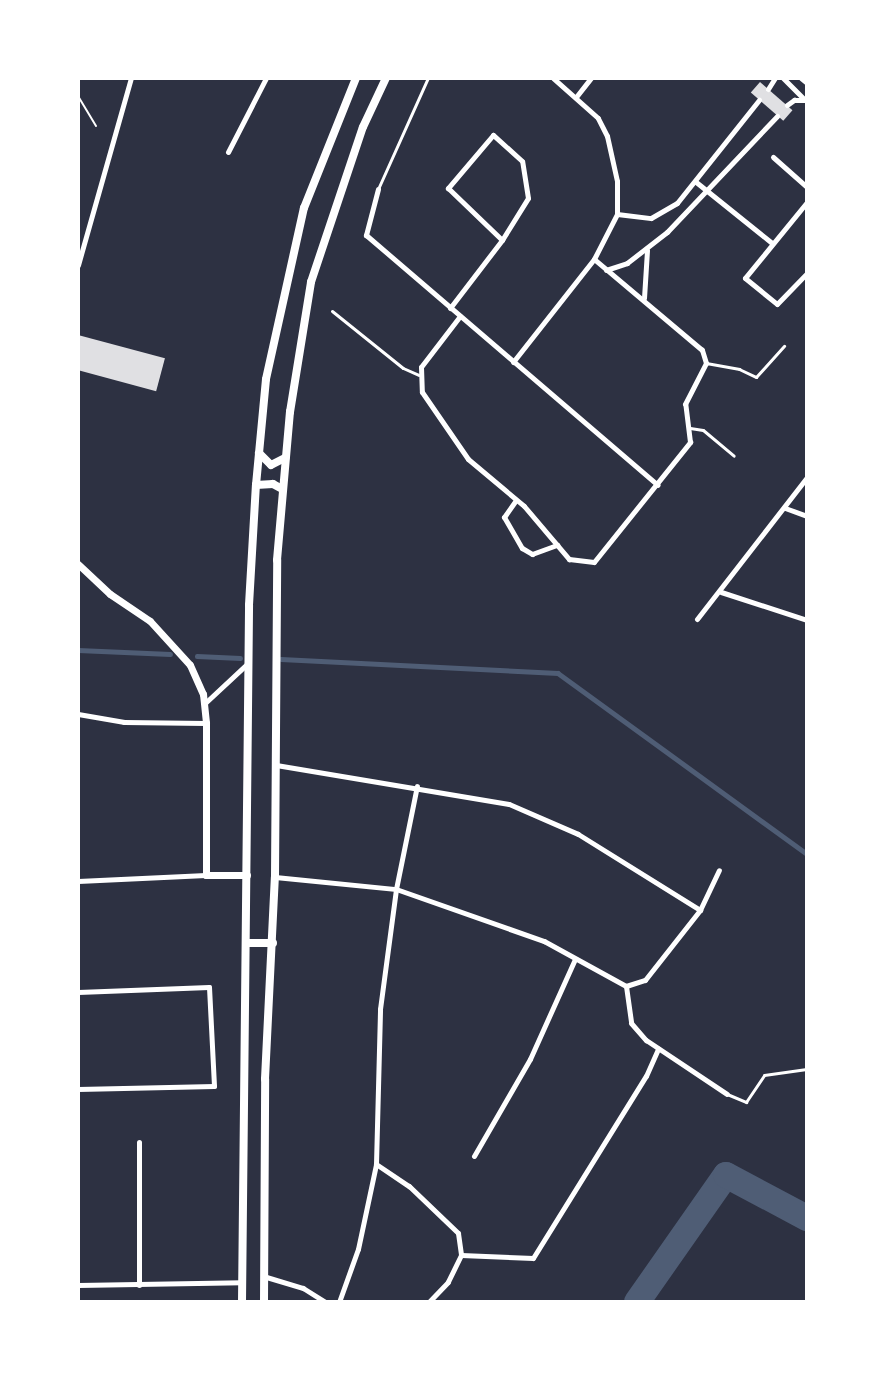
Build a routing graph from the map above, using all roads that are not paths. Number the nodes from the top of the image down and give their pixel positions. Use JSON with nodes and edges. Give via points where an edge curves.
{"nodes":[{"id":1,"x":132,"y":78,"type":"edge"},
{"id":2,"x":266,"y":78,"type":"edge"},
{"id":3,"x":356,"y":78,"type":"edge"},
{"id":4,"x":386,"y":78,"type":"edge"},
{"id":5,"x":428,"y":78,"type":"edge"},
{"id":6,"x":553,"y":78,"type":"edge"},
{"id":7,"x":591,"y":78,"type":"edge"},
{"id":8,"x":775,"y":78,"type":"edge"},
{"id":9,"x":783,"y":78,"type":"edge"},
{"id":10,"x":801,"y":78,"type":"edge"},
{"id":11,"x":807,"y":83,"type":"edge"},
{"id":12,"x":768,"y":90,"type":"dead end"},
{"id":13,"x":576,"y":96,"type":"junction"},
{"id":14,"x":759,"y":100,"type":"dead end"},
{"id":15,"x":806,"y":100,"type":"edge"},
{"id":16,"x":787,"y":105,"type":"dead end"},
{"id":17,"x":777,"y":116,"type":"dead end"},
{"id":18,"x":228,"y":152,"type":"dead end"},
{"id":19,"x":773,"y":157,"type":"dead end"},
{"id":20,"x":696,"y":182,"type":"junction"},
{"id":21,"x":807,"y":187,"type":"edge"},
{"id":22,"x":378,"y":189,"type":"joint"},
{"id":23,"x":707,"y":191,"type":"junction"},
{"id":24,"x":807,"y":202,"type":"edge"},
{"id":25,"x":617,"y":214,"type":"junction"},
{"id":26,"x":502,"y":240,"type":"junction"},
{"id":27,"x":772,"y":243,"type":"junction"},
{"id":28,"x":647,"y":250,"type":"junction"},
{"id":29,"x":594,"y":259,"type":"junction"},
{"id":30,"x":78,"y":265,"type":"edge"},
{"id":31,"x":606,"y":270,"type":"junction"},
{"id":32,"x":807,"y":273,"type":"edge"},
{"id":33,"x":644,"y":298,"type":"junction"},
{"id":34,"x":450,"y":308,"type":"junction"},
{"id":35,"x":332,"y":310,"type":"dead end"},
{"id":36,"x":460,"y":316,"type":"junction"},
{"id":37,"x":784,"y":346,"type":"dead end"},
{"id":38,"x":513,"y":362,"type":"junction"},
{"id":39,"x":706,"y":363,"type":"junction"},
{"id":40,"x":419,"y":375,"type":"junction"},
{"id":41,"x":690,"y":428,"type":"junction"},
{"id":42,"x":259,"y":453,"type":"junction"},
{"id":43,"x":734,"y":456,"type":"dead end"},
{"id":44,"x":285,"y":458,"type":"junction"},
{"id":45,"x":807,"y":477,"type":"edge"},
{"id":46,"x":256,"y":485,"type":"junction"},
{"id":47,"x":658,"y":485,"type":"junction"},
{"id":48,"x":282,"y":489,"type":"junction"},
{"id":49,"x":516,"y":500,"type":"junction"},
{"id":50,"x":785,"y":508,"type":"junction"},
{"id":51,"x":807,"y":516,"type":"edge"},
{"id":52,"x":557,"y":544,"type":"junction"},
{"id":53,"x":78,"y":564,"type":"edge"},
{"id":54,"x":721,"y":592,"type":"junction"},
{"id":55,"x":697,"y":619,"type":"dead end"},
{"id":56,"x":807,"y":620,"type":"edge"},
{"id":57,"x":248,"y":663,"type":"junction"},
{"id":58,"x":204,"y":704,"type":"junction"},
{"id":59,"x":78,"y":714,"type":"edge"},
{"id":60,"x":206,"y":723,"type":"junction"},
{"id":61,"x":276,"y":765,"type":"junction"},
{"id":62,"x":417,"y":786,"type":"junction"},
{"id":63,"x":719,"y":870,"type":"dead end"},
{"id":64,"x":247,"y":874,"type":"junction"},
{"id":65,"x":206,"y":875,"type":"junction"},
{"id":66,"x":275,"y":876,"type":"junction"},
{"id":67,"x":78,"y":881,"type":"edge"},
{"id":68,"x":396,"y":889,"type":"junction"},
{"id":69,"x":700,"y":910,"type":"junction"},
{"id":70,"x":273,"y":943,"type":"junction"},
{"id":71,"x":247,"y":944,"type":"junction"},
{"id":72,"x":575,"y":959,"type":"junction"},
{"id":73,"x":627,"y":986,"type":"junction"},
{"id":74,"x":78,"y":992,"type":"edge"},
{"id":75,"x":658,"y":1049,"type":"junction"},
{"id":76,"x":807,"y":1069,"type":"edge"},
{"id":77,"x":78,"y":1089,"type":"edge"},
{"id":78,"x":727,"y":1094,"type":"joint"},
{"id":79,"x":139,"y":1142,"type":"dead end"},
{"id":80,"x":474,"y":1156,"type":"dead end"},
{"id":81,"x":376,"y":1164,"type":"junction"},
{"id":82,"x":461,"y":1255,"type":"junction"},
{"id":83,"x":263,"y":1276,"type":"junction"},
{"id":84,"x":242,"y":1282,"type":"junction"},
{"id":85,"x":78,"y":1285,"type":"edge"},
{"id":86,"x":139,"y":1285,"type":"junction"},
{"id":87,"x":242,"y":1302,"type":"edge"},
{"id":88,"x":264,"y":1302,"type":"edge"},
{"id":89,"x":325,"y":1302,"type":"edge"},
{"id":90,"x":339,"y":1302,"type":"edge"},
{"id":91,"x":429,"y":1302,"type":"edge"}],
"edges":[{"from":1,"to":30,"type":"street"},
{"from":2,"to":18,"type":"street"},
{"from":3,"to":42,"type":"main road","via":[[304,208],[266,379]]},
{"from":4,"to":44,"type":"main road","via":[[363,127],[310,282]]},
{"from":5,"to":22,"type":"lane"},
{"from":6,"to":13,"type":"street"},
{"from":7,"to":13,"type":"street"},
{"from":8,"to":12,"type":"street"},
{"from":9,"to":15,"type":"street"},
{"from":10,"to":11,"type":"street"},
{"from":13,"to":25,"type":"street","via":[[598,118],[607,136],[617,181]]},
{"from":14,"to":20,"type":"street"},
{"from":15,"to":16,"type":"street","via":[[794,100]]},
{"from":17,"to":23,"type":"street"},
{"from":19,"to":21,"type":"street"},
{"from":20,"to":23,"type":"street"},
{"from":20,"to":25,"type":"street","via":[[660,216],[643,219]]},
{"from":22,"to":34,"type":"street","via":[[366,235]]},
{"from":23,"to":27,"type":"street"},
{"from":23,"to":28,"type":"street"},
{"from":24,"to":27,"type":"street"},
{"from":25,"to":29,"type":"street"},
{"from":26,"to":26,"type":"street","via":[[525,206],[528,179],[522,161],[493,135],[448,188]]},
{"from":26,"to":34,"type":"street"},
{"from":27,"to":32,"type":"street","via":[[745,278],[771,304],[780,303]]},
{"from":28,"to":31,"type":"street"},
{"from":28,"to":33,"type":"street"},
{"from":29,"to":31,"type":"street"},
{"from":29,"to":38,"type":"street"},
{"from":31,"to":33,"type":"street"},
{"from":33,"to":39,"type":"street","via":[[702,350]]},
{"from":34,"to":36,"type":"street"},
{"from":35,"to":40,"type":"lane","via":[[403,368]]},
{"from":36,"to":38,"type":"street"},
{"from":36,"to":40,"type":"street"},
{"from":37,"to":39,"type":"lane","via":[[756,377],[739,369]]},
{"from":38,"to":47,"type":"street"},
{"from":39,"to":41,"type":"street","via":[[685,404]]},
{"from":40,"to":49,"type":"street","via":[[422,392],[468,459]]},
{"from":41,"to":43,"type":"lane","via":[[703,430]]},
{"from":41,"to":47,"type":"street","via":[[690,442]]},
{"from":42,"to":44,"type":"main road","via":[[271,465],[278,465]]},
{"from":42,"to":46,"type":"main road"},
{"from":44,"to":48,"type":"main road"},
{"from":45,"to":50,"type":"street"},
{"from":46,"to":48,"type":"main road","via":[[273,484]]},
{"from":46,"to":57,"type":"main road"},
{"from":47,"to":52,"type":"street","via":[[600,559],[569,559]]},
{"from":48,"to":61,"type":"main road","via":[[277,560]]},
{"from":49,"to":52,"type":"street"},
{"from":49,"to":52,"type":"street","via":[[504,517],[522,548],[532,554]]},
{"from":50,"to":51,"type":"street"},
{"from":50,"to":54,"type":"street"},
{"from":53,"to":58,"type":"street","via":[[176,645],[190,665]]},
{"from":54,"to":55,"type":"street"},
{"from":54,"to":56,"type":"street"},
{"from":57,"to":58,"type":"street"},
{"from":57,"to":64,"type":"main road"},
{"from":58,"to":60,"type":"street"},
{"from":59,"to":60,"type":"street","via":[[124,722]]},
{"from":60,"to":65,"type":"street"},
{"from":61,"to":62,"type":"street"},
{"from":61,"to":66,"type":"main road"},
{"from":62,"to":68,"type":"street"},
{"from":62,"to":69,"type":"street","via":[[508,804],[578,834]]},
{"from":63,"to":69,"type":"street"},
{"from":64,"to":65,"type":"street"},
{"from":64,"to":71,"type":"main road"},
{"from":65,"to":67,"type":"street"},
{"from":66,"to":68,"type":"street"},
{"from":66,"to":70,"type":"main road"},
{"from":68,"to":72,"type":"street","via":[[544,941]]},
{"from":68,"to":81,"type":"street","via":[[380,1009]]},
{"from":69,"to":73,"type":"street","via":[[645,980]]},
{"from":70,"to":71,"type":"main road"},
{"from":70,"to":83,"type":"main road","via":[[265,1079]]},
{"from":71,"to":84,"type":"main road"},
{"from":72,"to":73,"type":"street"},
{"from":72,"to":80,"type":"street","via":[[530,1059]]},
{"from":73,"to":75,"type":"street","via":[[631,1023]]},
{"from":74,"to":77,"type":"street","via":[[209,987],[214,1086]]},
{"from":75,"to":78,"type":"street"},
{"from":75,"to":82,"type":"street","via":[[646,1076],[533,1258]]},
{"from":76,"to":78,"type":"lane","via":[[764,1075],[746,1102]]},
{"from":79,"to":86,"type":"street"},
{"from":81,"to":82,"type":"street","via":[[409,1186],[450,1224],[458,1233]]},
{"from":81,"to":90,"type":"street","via":[[357,1249]]},
{"from":82,"to":91,"type":"street","via":[[448,1282]]},
{"from":83,"to":88,"type":"main road"},
{"from":83,"to":89,"type":"street","via":[[303,1288]]},
{"from":84,"to":86,"type":"street"},
{"from":84,"to":87,"type":"main road"},
{"from":85,"to":86,"type":"street"}]}
